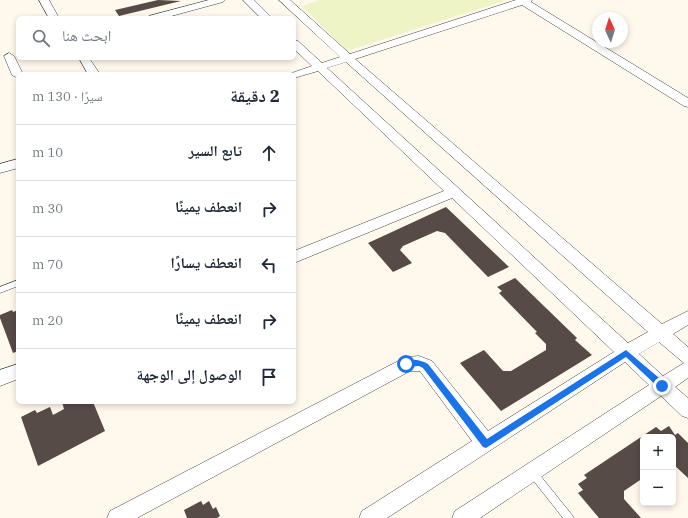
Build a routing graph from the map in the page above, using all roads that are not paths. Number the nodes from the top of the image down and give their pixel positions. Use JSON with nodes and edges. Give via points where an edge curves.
{"nodes":[{"id":1,"x":44,"y":0,"type":"edge"},
{"id":2,"x":220,"y":0,"type":"edge"},
{"id":3,"x":248,"y":0,"type":"edge"},
{"id":4,"x":284,"y":0,"type":"edge"},
{"id":5,"x":524,"y":0,"type":"edge"},
{"id":6,"x":53,"y":16,"type":"edge"},
{"id":7,"x":160,"y":16,"type":"edge"},
{"id":8,"x":265,"y":16,"type":"edge"},
{"id":9,"x":296,"y":45,"type":"edge"},
{"id":10,"x":9,"y":56,"type":"edge"},
{"id":11,"x":348,"y":58,"type":"junction"},
{"id":12,"x":85,"y":60,"type":"edge"},
{"id":13,"x":319,"y":67,"type":"junction"},
{"id":14,"x":17,"y":72,"type":"edge"},
{"id":15,"x":93,"y":72,"type":"edge"},
{"id":16,"x":296,"y":74,"type":"edge"},
{"id":17,"x":688,"y":103,"type":"edge"},
{"id":18,"x":16,"y":164,"type":"edge"},
{"id":19,"x":0,"y":169,"type":"edge"},
{"id":20,"x":454,"y":192,"type":"junction"},
{"id":21,"x":296,"y":256,"type":"edge"},
{"id":22,"x":16,"y":284,"type":"edge"},
{"id":23,"x":0,"y":290,"type":"edge"},
{"id":24,"x":688,"y":317,"type":"edge"},
{"id":25,"x":662,"y":332,"type":"junction"},
{"id":26,"x":626,"y":353,"type":"junction"},
{"id":27,"x":688,"y":357,"type":"edge"},
{"id":28,"x":688,"y":369,"type":"edge"},
{"id":29,"x":16,"y":372,"type":"edge"},
{"id":30,"x":0,"y":378,"type":"edge"},
{"id":31,"x":662,"y":386,"type":"junction"},
{"id":32,"x":688,"y":410,"type":"edge"},
{"id":33,"x":486,"y":444,"type":"junction"},
{"id":34,"x":532,"y":472,"type":"junction"},
{"id":35,"x":117,"y":518,"type":"edge"},
{"id":36,"x":369,"y":518,"type":"edge"},
{"id":37,"x":462,"y":518,"type":"edge"},
{"id":38,"x":569,"y":518,"type":"edge"}],
"edges":[{"from":1,"to":6,"type":"street"},
{"from":2,"to":7,"type":"street"},
{"from":3,"to":8,"type":"street"},
{"from":4,"to":11,"type":"street"},
{"from":5,"to":11,"type":"street"},
{"from":5,"to":17,"type":"street"},
{"from":9,"to":13,"type":"street"},
{"from":10,"to":14,"type":"street"},
{"from":11,"to":13,"type":"street"},
{"from":11,"to":25,"type":"street"},
{"from":12,"to":15,"type":"street"},
{"from":13,"to":16,"type":"street"},
{"from":13,"to":20,"type":"street"},
{"from":18,"to":19,"type":"street"},
{"from":20,"to":21,"type":"street"},
{"from":20,"to":26,"type":"street"},
{"from":22,"to":23,"type":"lane"},
{"from":24,"to":25,"type":"street"},
{"from":25,"to":26,"type":"street"},
{"from":25,"to":27,"type":"street"},
{"from":26,"to":31,"type":"street"},
{"from":26,"to":33,"type":"street"},
{"from":28,"to":31,"type":"street"},
{"from":29,"to":30,"type":"street"},
{"from":31,"to":32,"type":"street"},
{"from":31,"to":34,"type":"street"},
{"from":33,"to":35,"type":"street","via":[[426,366],[412,362]]},
{"from":33,"to":36,"type":"street"},
{"from":34,"to":37,"type":"street"},
{"from":34,"to":38,"type":"lane"}]}
